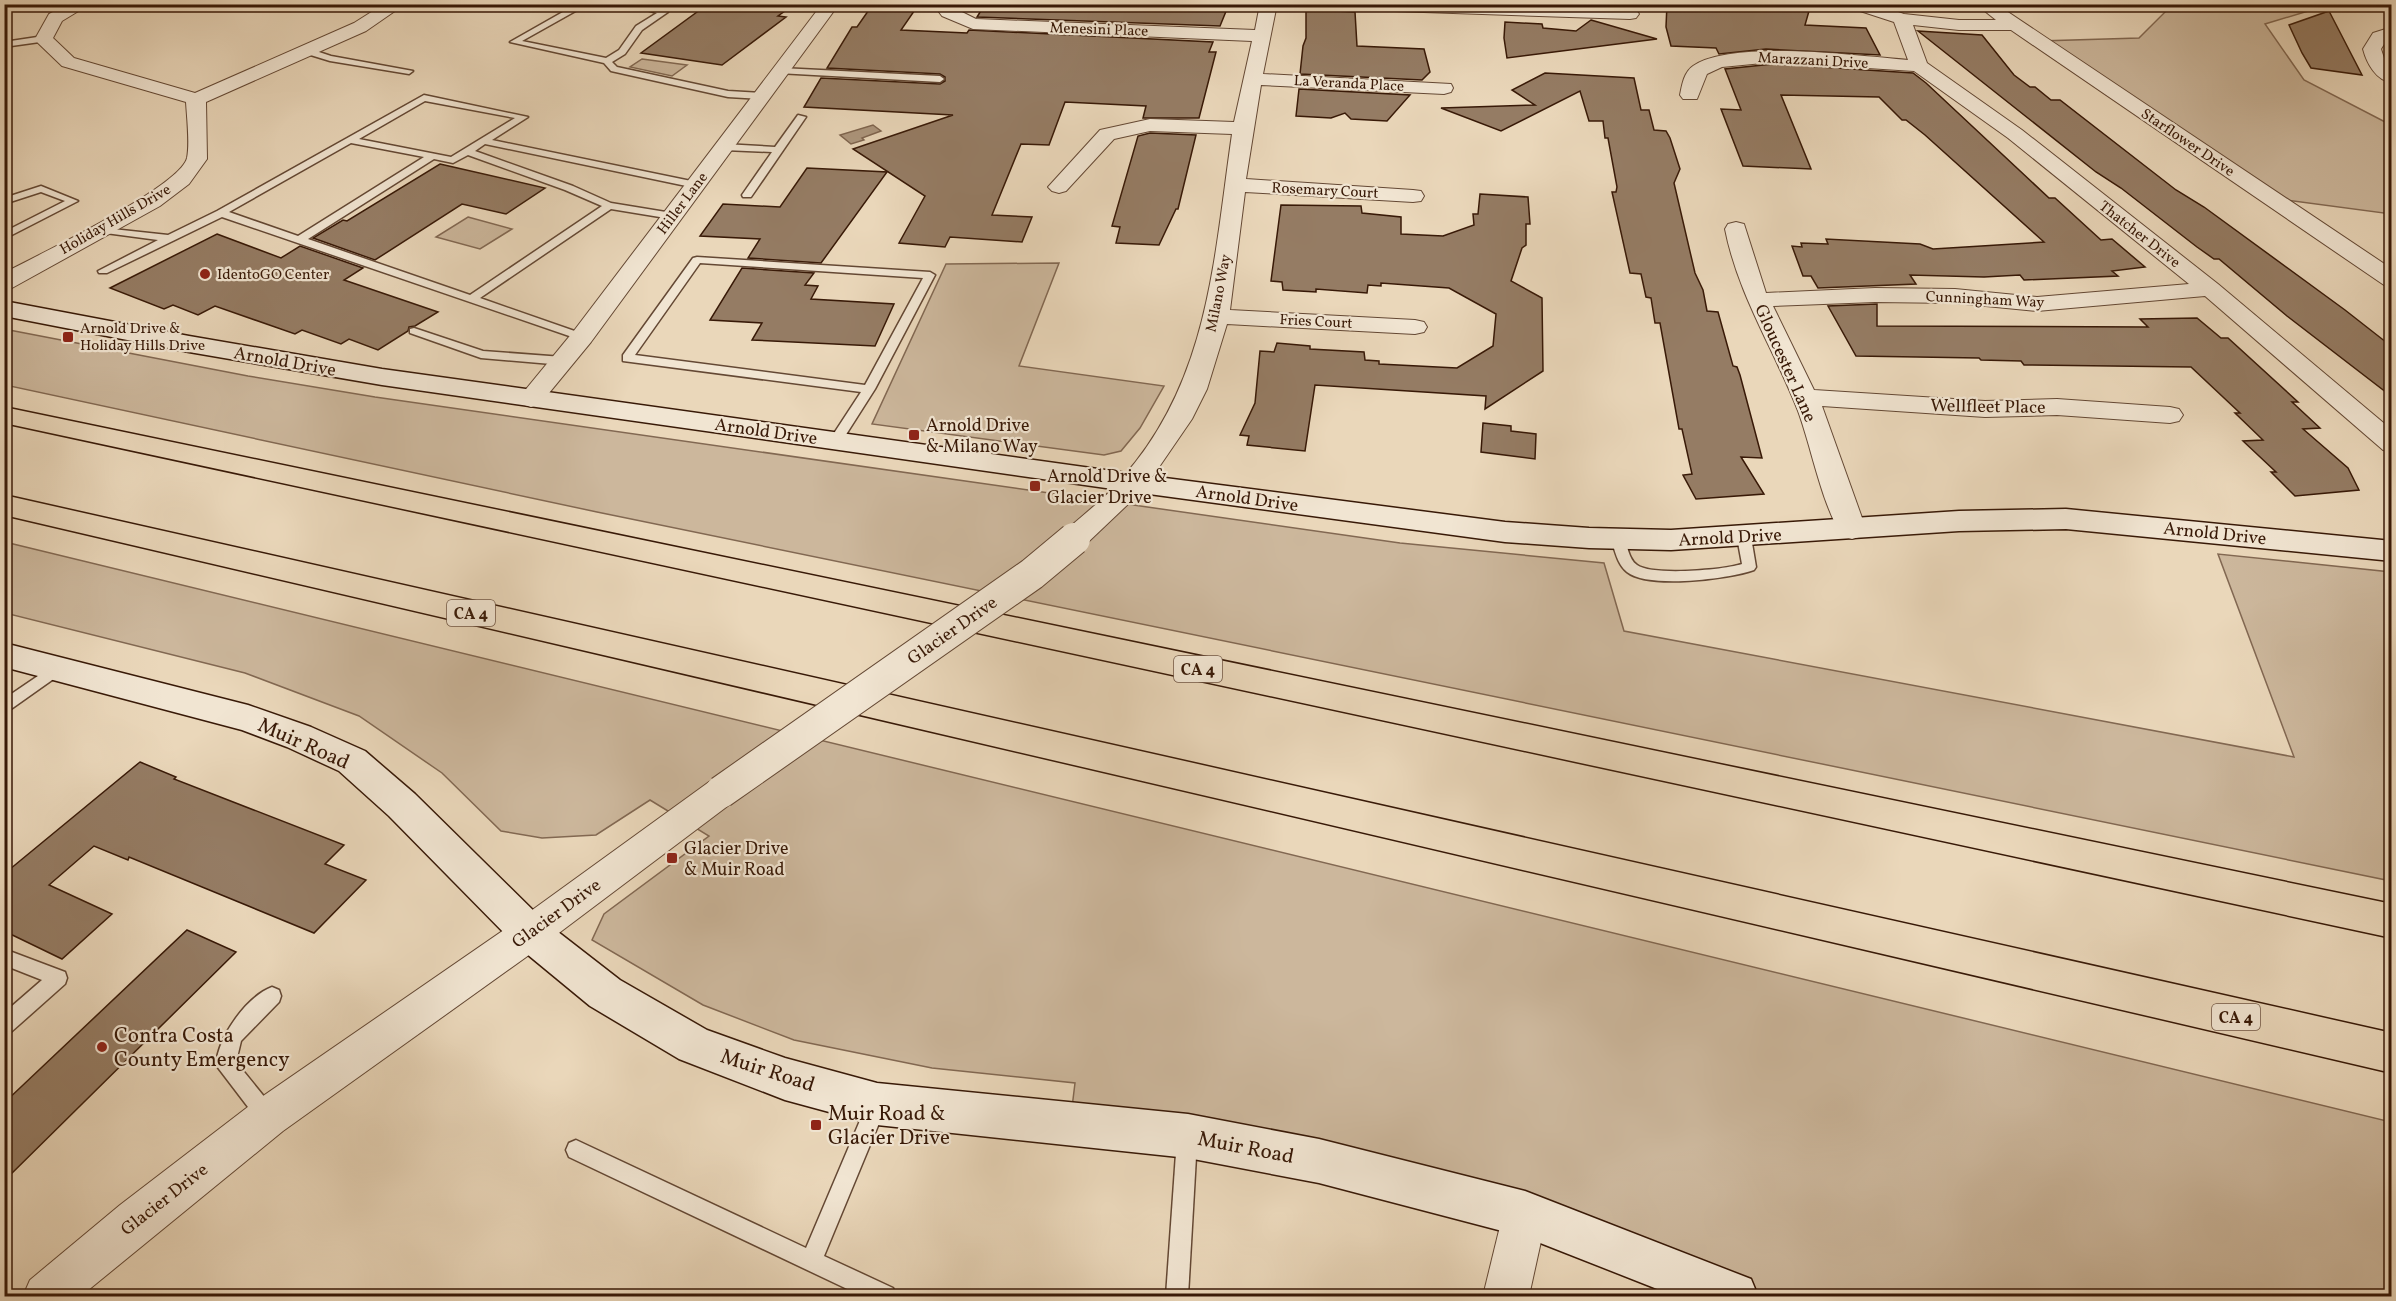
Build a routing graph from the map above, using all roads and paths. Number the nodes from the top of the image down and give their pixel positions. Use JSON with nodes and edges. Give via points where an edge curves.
{"nodes":[{"id":1,"x":82,"y":4,"type":"edge"},
{"id":2,"x":397,"y":4,"type":"edge"},
{"id":3,"x":584,"y":4,"type":"edge"},
{"id":4,"x":631,"y":4,"type":"edge"},
{"id":5,"x":831,"y":4,"type":"edge"},
{"id":6,"x":953,"y":4,"type":"edge"},
{"id":7,"x":1269,"y":4,"type":"edge"},
{"id":8,"x":1336,"y":4,"type":"edge"},
{"id":9,"x":1857,"y":4,"type":"edge"},
{"id":10,"x":1984,"y":4,"type":"edge"},
{"id":11,"x":1630,"y":14,"type":"dead end"},
{"id":12,"x":1902,"y":20,"type":"junction"},
{"id":13,"x":2015,"y":25,"type":"junction"},
{"id":14,"x":2391,"y":32,"type":"edge"},
{"id":15,"x":1262,"y":36,"type":"junction"},
{"id":16,"x":44,"y":39,"type":"junction"},
{"id":17,"x":4,"y":45,"type":"edge"},
{"id":18,"x":307,"y":51,"type":"junction"},
{"id":19,"x":607,"y":61,"type":"junction"},
{"id":20,"x":1919,"y":66,"type":"junction"},
{"id":21,"x":409,"y":71,"type":"dead end"},
{"id":22,"x":781,"y":71,"type":"junction"},
{"id":23,"x":2391,"y":78,"type":"edge"},
{"id":24,"x":940,"y":79,"type":"dead end"},
{"id":25,"x":1254,"y":79,"type":"junction"},
{"id":26,"x":1444,"y":87,"type":"dead end"},
{"id":27,"x":1690,"y":95,"type":"dead end"},
{"id":28,"x":762,"y":96,"type":"junction"},
{"id":29,"x":196,"y":99,"type":"junction"},
{"id":30,"x":801,"y":117,"type":"dead end"},
{"id":31,"x":1244,"y":128,"type":"junction"},
{"id":32,"x":350,"y":140,"type":"junction"},
{"id":33,"x":483,"y":141,"type":"junction"},
{"id":34,"x":724,"y":147,"type":"junction"},
{"id":35,"x":778,"y":150,"type":"junction"},
{"id":36,"x":467,"y":151,"type":"junction"},
{"id":37,"x":434,"y":156,"type":"junction"},
{"id":38,"x":696,"y":185,"type":"junction"},
{"id":39,"x":1236,"y":185,"type":"junction"},
{"id":40,"x":1059,"y":187,"type":"dead end"},
{"id":41,"x":747,"y":195,"type":"dead end"},
{"id":42,"x":1413,"y":196,"type":"dead end"},
{"id":43,"x":4,"y":201,"type":"edge"},
{"id":44,"x":609,"y":206,"type":"junction"},
{"id":45,"x":221,"y":213,"type":"junction"},
{"id":46,"x":672,"y":216,"type":"junction"},
{"id":47,"x":1736,"y":229,"type":"dead end"},
{"id":48,"x":98,"y":230,"type":"junction"},
{"id":49,"x":166,"y":238,"type":"junction"},
{"id":50,"x":299,"y":240,"type":"junction"},
{"id":51,"x":4,"y":243,"type":"edge"},
{"id":52,"x":103,"y":271,"type":"dead end"},
{"id":53,"x":2391,"y":280,"type":"edge"},
{"id":54,"x":4,"y":283,"type":"edge"},
{"id":55,"x":2210,"y":289,"type":"junction"},
{"id":56,"x":471,"y":299,"type":"junction"},
{"id":57,"x":1758,"y":300,"type":"junction"},
{"id":58,"x":4,"y":308,"type":"edge"},
{"id":59,"x":1217,"y":316,"type":"junction"},
{"id":60,"x":1415,"y":327,"type":"dead end"},
{"id":61,"x":414,"y":331,"type":"dead end"},
{"id":62,"x":582,"y":337,"type":"junction"},
{"id":63,"x":562,"y":361,"type":"junction"},
{"id":64,"x":868,"y":389,"type":"junction"},
{"id":65,"x":1805,"y":397,"type":"junction"},
{"id":66,"x":531,"y":399,"type":"junction"},
{"id":67,"x":4,"y":415,"type":"edge"},
{"id":68,"x":2170,"y":415,"type":"dead end"},
{"id":69,"x":835,"y":441,"type":"junction"},
{"id":70,"x":2391,"y":444,"type":"edge"},
{"id":71,"x":1134,"y":483,"type":"junction"},
{"id":72,"x":4,"y":505,"type":"edge"},
{"id":73,"x":1852,"y":529,"type":"junction"},
{"id":74,"x":1074,"y":539,"type":"joint"},
{"id":75,"x":2391,"y":551,"type":"edge"},
{"id":76,"x":4,"y":656,"type":"edge"},
{"id":77,"x":57,"y":669,"type":"junction"},
{"id":78,"x":4,"y":708,"type":"edge"},
{"id":79,"x":2391,"y":921,"type":"edge"},
{"id":80,"x":530,"y":933,"type":"junction"},
{"id":81,"x":4,"y":957,"type":"edge"},
{"id":82,"x":272,"y":996,"type":"dead end"},
{"id":83,"x":4,"y":1026,"type":"edge"},
{"id":84,"x":2391,"y":1053,"type":"edge"},
{"id":85,"x":877,"y":1104,"type":"junction"},
{"id":86,"x":268,"y":1117,"type":"junction"},
{"id":87,"x":1188,"y":1136,"type":"junction"},
{"id":88,"x":576,"y":1150,"type":"dead end"},
{"id":89,"x":1524,"y":1214,"type":"junction"},
{"id":90,"x":811,"y":1262,"type":"junction"},
{"id":91,"x":46,"y":1296,"type":"edge"},
{"id":92,"x":885,"y":1296,"type":"edge"},
{"id":93,"x":1177,"y":1296,"type":"edge"},
{"id":94,"x":1506,"y":1296,"type":"edge"},
{"id":95,"x":1734,"y":1296,"type":"edge"}],
"edges":[{"from":1,"to":16,"type":"street","via":[[55,18]]},
{"from":2,"to":18,"type":"street","via":[[375,20]]},
{"from":3,"to":19,"type":"lane","via":[[514,42]]},
{"from":4,"to":19,"type":"lane","via":[[664,12],[639,28],[622,52]]},
{"from":5,"to":22,"type":"street","name":"Hiller Lane"},
{"from":6,"to":15,"type":"street","name":"Menesini Place","via":[[948,12],[973,24]]},
{"from":7,"to":15,"type":"street","name":"Milano Way"},
{"from":8,"to":11,"type":"street"},
{"from":9,"to":12,"type":"street"},
{"from":10,"to":13,"type":"street","name":"Starflower Drive"},
{"from":12,"to":13,"type":"street"},
{"from":12,"to":20,"type":"street"},
{"from":13,"to":53,"type":"street","name":"Starflower Drive"},
{"from":14,"to":23,"type":"street","via":[[2379,37],[2372,49],[2376,63]]},
{"from":15,"to":25,"type":"street","name":"Milano Way"},
{"from":16,"to":17,"type":"lane"},
{"from":16,"to":29,"type":"street","via":[[68,62]]},
{"from":18,"to":21,"type":"lane"},
{"from":18,"to":29,"type":"street"},
{"from":19,"to":28,"type":"lane","via":[[614,69],[728,93]]},
{"from":20,"to":27,"type":"street","name":"Marazzani Drive","via":[[1757,55],[1713,63],[1698,71]]},
{"from":20,"to":55,"type":"street","name":"Thatcher Drive","via":[[2015,135]]},
{"from":22,"to":24,"type":"lane"},
{"from":22,"to":28,"type":"street","name":"Hiller Lane"},
{"from":25,"to":26,"type":"street","name":"La Veranda Place"},
{"from":25,"to":31,"type":"street","name":"Milano Way"},
{"from":28,"to":34,"type":"street","name":"Hiller Lane"},
{"from":29,"to":48,"type":"street","name":"Holiday Hills Drive","via":[[197,159],[182,180]]},
{"from":30,"to":35,"type":"lane"},
{"from":31,"to":39,"type":"street","name":"Milano Way"},
{"from":31,"to":40,"type":"street","via":[[1150,125],[1107,134]]},
{"from":32,"to":33,"type":"lane","via":[[424,98],[523,117]]},
{"from":32,"to":37,"type":"lane"},
{"from":32,"to":45,"type":"lane"},
{"from":33,"to":36,"type":"lane"},
{"from":33,"to":38,"type":"lane"},
{"from":34,"to":35,"type":"lane"},
{"from":34,"to":38,"type":"street","name":"Hiller Lane"},
{"from":35,"to":41,"type":"lane"},
{"from":36,"to":37,"type":"lane","via":[[453,160]]},
{"from":36,"to":44,"type":"lane"},
{"from":37,"to":50,"type":"lane"},
{"from":38,"to":46,"type":"street","name":"Hiller Lane"},
{"from":39,"to":42,"type":"street","name":"Rosemary Court"},
{"from":39,"to":59,"type":"street","name":"Milano Way"},
{"from":43,"to":51,"type":"lane","via":[[41,189],[74,201],[4,236],[9,238]]},
{"from":44,"to":46,"type":"lane"},
{"from":44,"to":56,"type":"lane"},
{"from":45,"to":49,"type":"lane"},
{"from":45,"to":50,"type":"lane"},
{"from":46,"to":62,"type":"street","name":"Hiller Lane"},
{"from":47,"to":57,"type":"street","name":"Gloucester Lane","via":[[1739,253]]},
{"from":48,"to":49,"type":"lane"},
{"from":48,"to":54,"type":"street","name":"Holiday Hills Drive"},
{"from":49,"to":52,"type":"lane"},
{"from":50,"to":56,"type":"lane"},
{"from":55,"to":57,"type":"street","name":"Cunningham Way","via":[[2037,304],[1955,296]]},
{"from":55,"to":70,"type":"street","name":"Thatcher Drive"},
{"from":56,"to":62,"type":"lane"},
{"from":57,"to":65,"type":"street","name":"Gloucester Lane"},
{"from":58,"to":66,"type":"street","name":"Arnold Drive","via":[[334,369]]},
{"from":59,"to":60,"type":"street","name":"Fries Court"},
{"from":59,"to":71,"type":"street","name":"Milano Way","via":[[1194,389],[1179,419]]},
{"from":61,"to":63,"type":"lane","via":[[482,354]]},
{"from":62,"to":63,"type":"street","name":"Hiller Lane"},
{"from":63,"to":66,"type":"street","name":"Hiller Lane"},
{"from":64,"to":64,"type":"lane","via":[[799,380],[627,358],[697,260],[930,275]]},
{"from":64,"to":69,"type":"lane"},
{"from":65,"to":68,"type":"street","name":"Wellfleet Place","via":[[1985,409],[2057,407]]},
{"from":65,"to":73,"type":"street","name":"Gloucester Lane"},
{"from":66,"to":69,"type":"street","name":"Arnold Drive"},
{"from":67,"to":79,"type":"highway","number":"CA 4"},
{"from":69,"to":71,"type":"street","name":"Arnold Drive"},
{"from":71,"to":73,"type":"street","name":"Arnold Drive","via":[[1505,532],[1671,540]]},
{"from":71,"to":74,"type":"street","name":"Milano Way"},
{"from":72,"to":84,"type":"highway","number":"CA 4"},
{"from":73,"to":75,"type":"street","name":"Arnold Drive","via":[[2013,518],[2066,519]]},
{"from":74,"to":80,"type":"street","name":"Glacier Drive","bridge":true,"via":[[1032,574],[721,792]]},
{"from":76,"to":77,"type":"street","name":"Muir Road"},
{"from":77,"to":78,"type":"lane"},
{"from":77,"to":80,"type":"street","name":"Muir Road","via":[[248,718],[352,761],[402,804]]},
{"from":80,"to":85,"type":"street","name":"Muir Road","via":[[605,993],[694,1045],[785,1078]]},
{"from":80,"to":86,"type":"street","name":"Glacier Drive"},
{"from":81,"to":83,"type":"lane","via":[[58,978]]},
{"from":82,"to":86,"type":"lane","via":[[237,1031],[225,1054],[226,1065]]},
{"from":85,"to":87,"type":"street","name":"Muir Road"},
{"from":85,"to":90,"type":"lane"},
{"from":86,"to":91,"type":"street","name":"Glacier Drive"},
{"from":87,"to":89,"type":"street","name":"Muir Road","via":[[1319,1161]]},
{"from":87,"to":93,"type":"lane"},
{"from":88,"to":90,"type":"lane"},
{"from":89,"to":94,"type":"street"},
{"from":89,"to":95,"type":"street","name":"Muir Road"},
{"from":90,"to":92,"type":"lane"}]}
